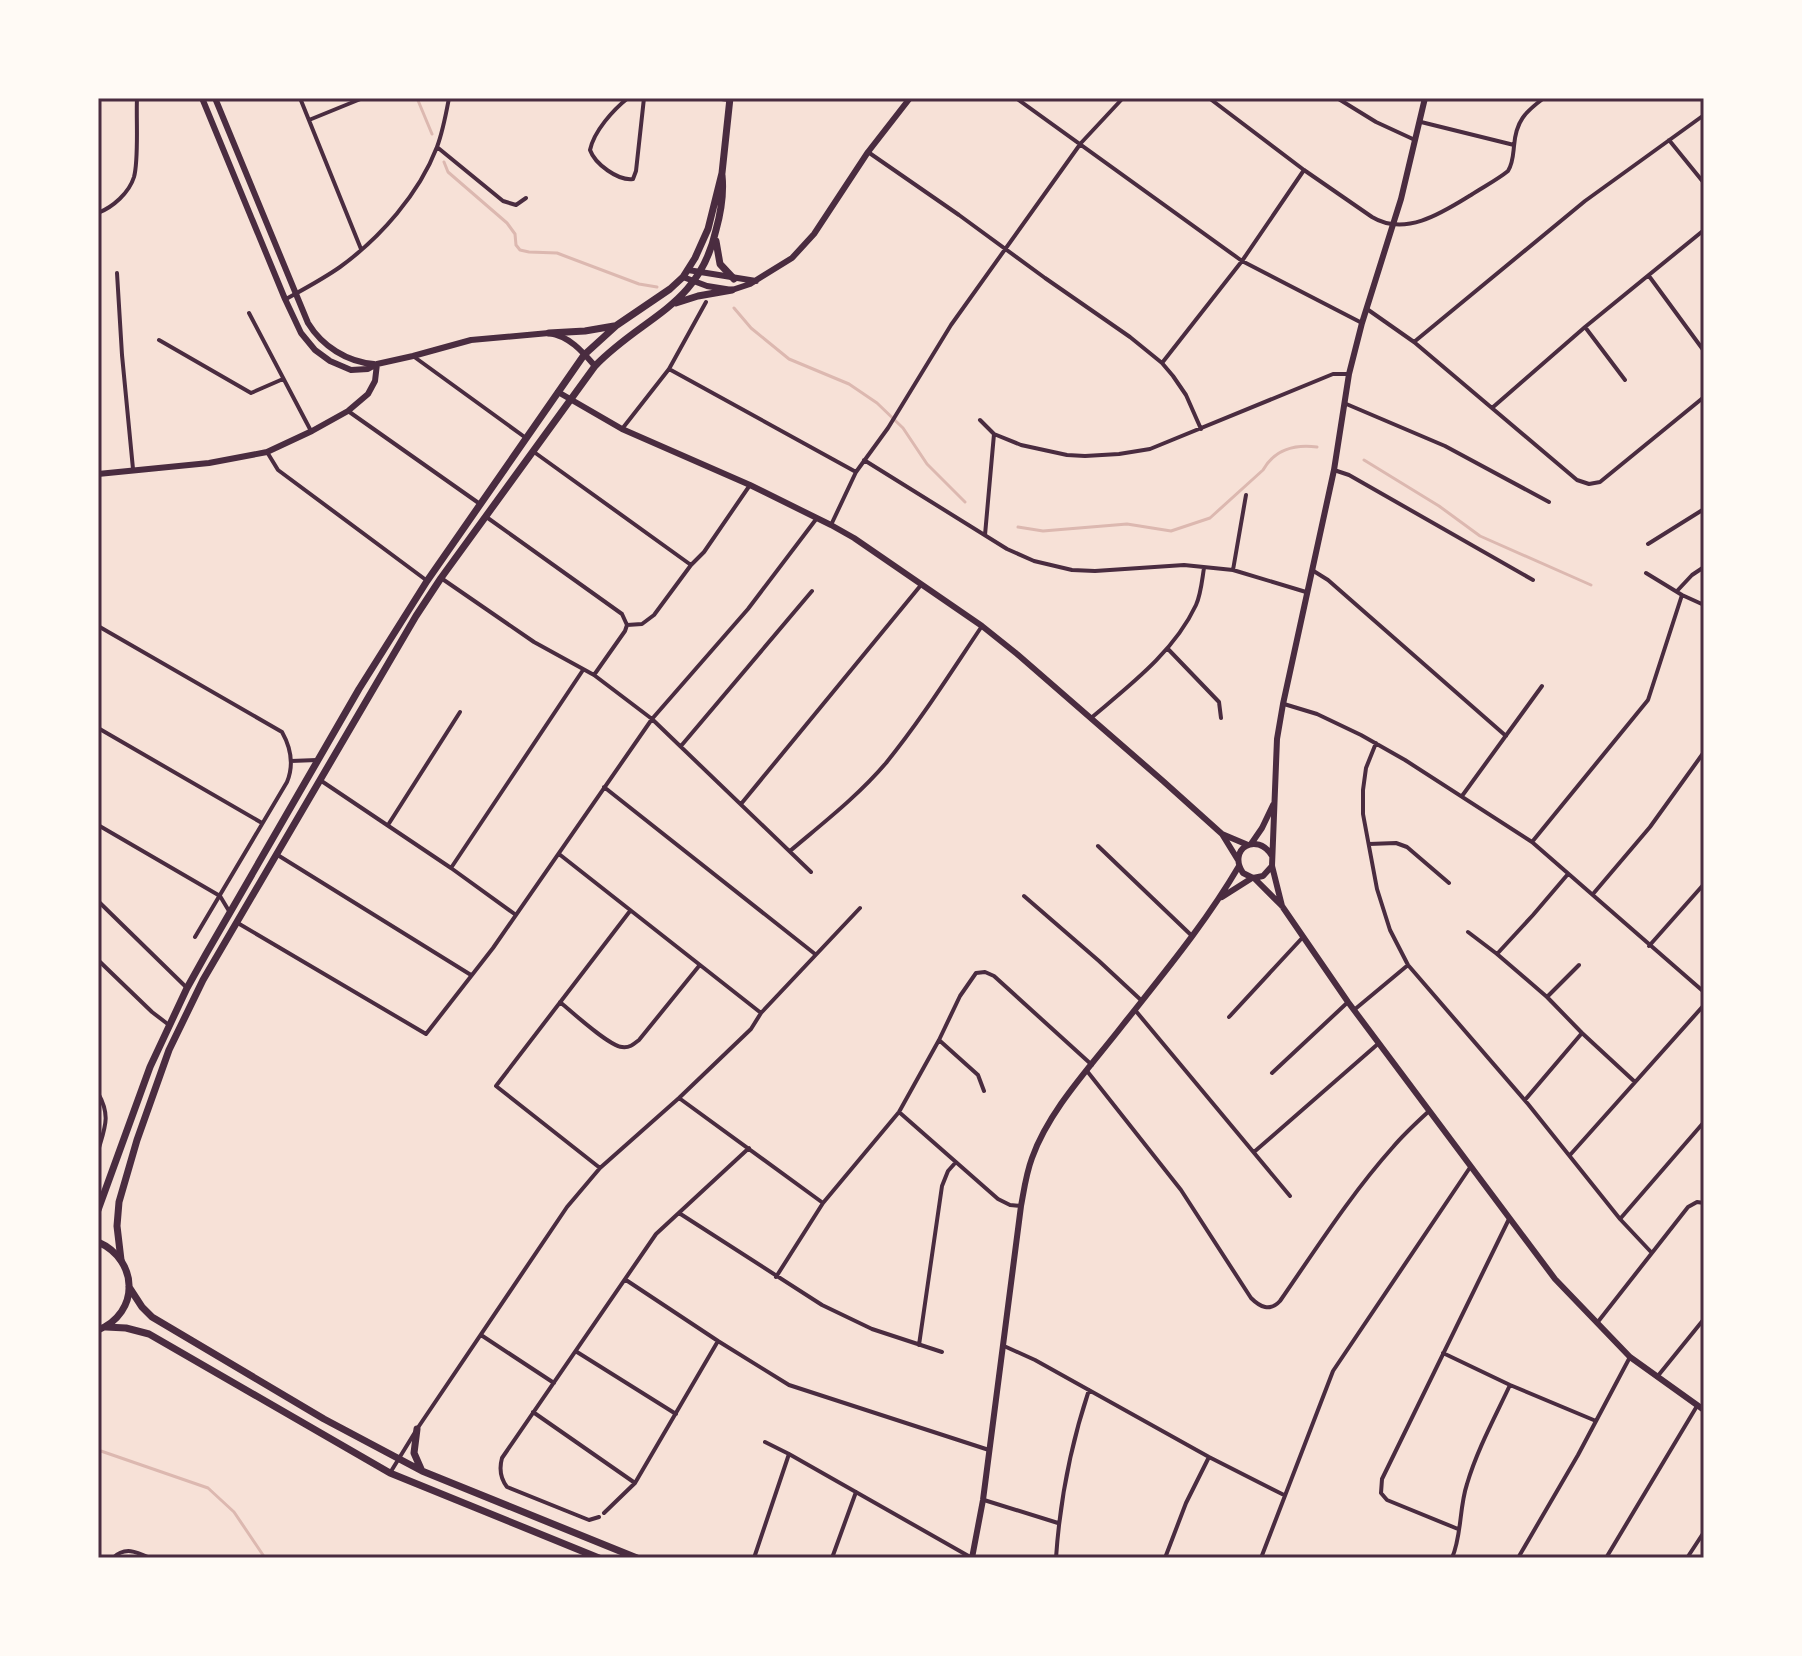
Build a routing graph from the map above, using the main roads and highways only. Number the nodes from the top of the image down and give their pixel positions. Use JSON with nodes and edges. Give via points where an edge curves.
{"nodes":[{"id":1,"x":730,"y":99,"type":"edge"},
{"id":2,"x":722,"y":173,"type":"junction"},
{"id":3,"x":715,"y":235,"type":"junction"},
{"id":4,"x":734,"y":279,"type":"road end"},
{"id":5,"x":732,"y":290,"type":"road end"},
{"id":6,"x":674,"y":303,"type":"junction"},
{"id":7,"x":617,"y":325,"type":"junction"},
{"id":8,"x":549,"y":333,"type":"road end"},
{"id":9,"x":98,"y":1210,"type":"edge"},
{"id":10,"x":98,"y":1242,"type":"edge"},
{"id":11,"x":121,"y":1260,"type":"junction"},
{"id":12,"x":129,"y":1287,"type":"junction"},
{"id":13,"x":100,"y":1330,"type":"edge"},
{"id":14,"x":417,"y":1429,"type":"road end"},
{"id":15,"x":422,"y":1471,"type":"junction"},
{"id":16,"x":599,"y":1558,"type":"edge"},
{"id":17,"x":637,"y":1558,"type":"edge"}],
"edges":[{"from":1,"to":2,"type":"main road"},
{"from":2,"to":3,"type":"main road"},
{"from":2,"to":7,"type":"main road","via":[[708,229],[685,273]]},
{"from":3,"to":4,"type":"main road","via":[[720,264]]},
{"from":3,"to":6,"type":"main road","via":[[701,273]]},
{"from":5,"to":6,"type":"main road"},
{"from":6,"to":11,"type":"main road","via":[[595,366],[441,578],[236,922],[169,1050],[137,1140],[117,1210]]},
{"from":7,"to":8,"type":"main road"},
{"from":7,"to":9,"type":"main road","via":[[584,355],[480,504],[317,760],[187,988],[150,1067]]},
{"from":10,"to":11,"type":"main road"},
{"from":11,"to":12,"type":"main road"},
{"from":12,"to":13,"type":"main road","via":[[123,1309]]},
{"from":12,"to":15,"type":"main road","via":[[152,1317]]},
{"from":13,"to":16,"type":"main road","via":[[126,1328],[149,1334],[390,1473]]},
{"from":14,"to":15,"type":"main road","via":[[414,1453]]},
{"from":15,"to":17,"type":"main road"}]}
